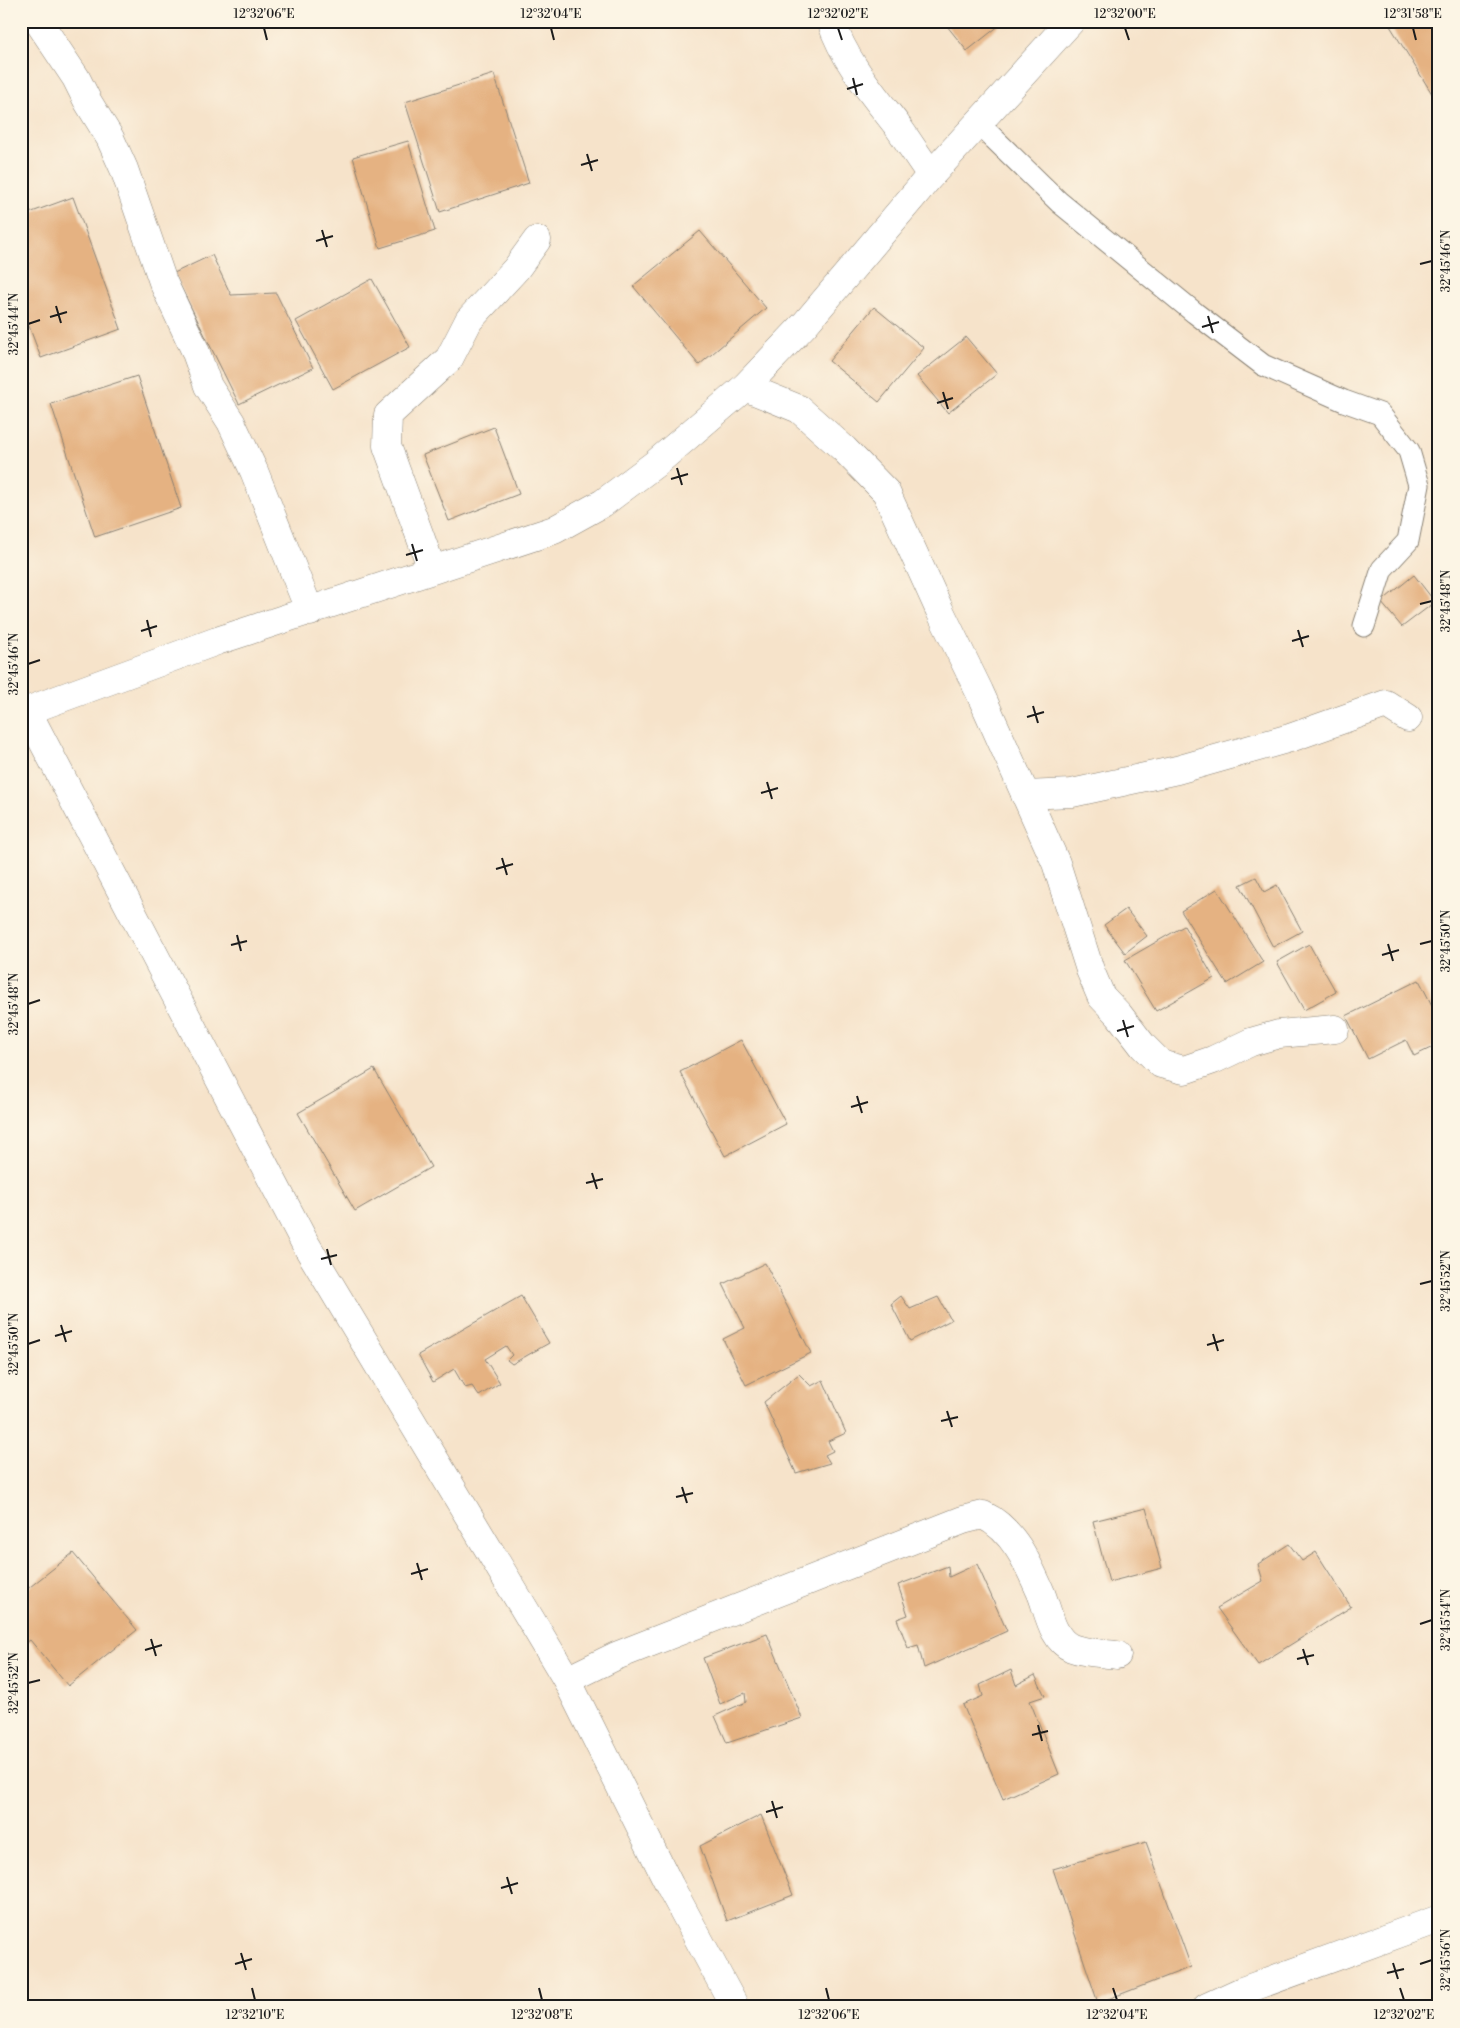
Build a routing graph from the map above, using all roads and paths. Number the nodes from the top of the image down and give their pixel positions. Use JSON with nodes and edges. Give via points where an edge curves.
{"nodes":[{"id":1,"x":38,"y":21,"type":"edge"},
{"id":2,"x":831,"y":21,"type":"edge"},
{"id":3,"x":1071,"y":21,"type":"edge"},
{"id":4,"x":979,"y":124,"type":"junction"},
{"id":5,"x":931,"y":175,"type":"junction"},
{"id":6,"x":537,"y":240,"type":"dead end"},
{"id":7,"x":745,"y":387,"type":"junction"},
{"id":8,"x":432,"y":568,"type":"junction"},
{"id":9,"x":310,"y":612,"type":"junction"},
{"id":10,"x":1364,"y":626,"type":"dead end"},
{"id":11,"x":24,"y":712,"type":"edge"},
{"id":12,"x":1408,"y":718,"type":"dead end"},
{"id":13,"x":1025,"y":795,"type":"junction"},
{"id":14,"x":1335,"y":1029,"type":"dead end"},
{"id":15,"x":1117,"y":1655,"type":"dead end"},
{"id":16,"x":566,"y":1680,"type":"junction"},
{"id":17,"x":1439,"y":1919,"type":"edge"},
{"id":18,"x":736,"y":2007,"type":"edge"},
{"id":19,"x":1207,"y":2007,"type":"edge"}],
"edges":[{"from":1,"to":9,"type":"street","via":[[110,138],[163,282],[208,386],[231,422],[254,471]]},
{"from":2,"to":5,"type":"street","via":[[838,42]]},
{"from":3,"to":4,"type":"street"},
{"from":4,"to":5,"type":"street"},
{"from":4,"to":10,"type":"lane","via":[[1059,202],[1263,365],[1380,414],[1386,421],[1409,451],[1419,484],[1408,541],[1382,569]]},
{"from":5,"to":7,"type":"street","via":[[805,324]]},
{"from":6,"to":8,"type":"street","via":[[516,269],[469,320],[449,360],[388,415],[387,446]]},
{"from":7,"to":8,"type":"street","via":[[655,464],[603,503],[554,530]]},
{"from":7,"to":13,"type":"street","via":[[799,410],[886,492]]},
{"from":8,"to":9,"type":"street"},
{"from":9,"to":11,"type":"street","via":[[217,641]]},
{"from":11,"to":16,"type":"street","via":[[305,1243]]},
{"from":12,"to":13,"type":"street","via":[[1386,704],[1290,738],[1177,770],[1072,793]]},
{"from":13,"to":14,"type":"street","via":[[1056,863],[1101,996],[1161,1064],[1184,1070],[1279,1034]]},
{"from":15,"to":16,"type":"street","via":[[1071,1648],[1060,1640],[1041,1592],[1016,1544],[1002,1526],[983,1515],[963,1520],[616,1656]]},
{"from":16,"to":18,"type":"street","via":[[670,1886]]},
{"from":17,"to":19,"type":"street","via":[[1242,1991]]}]}
